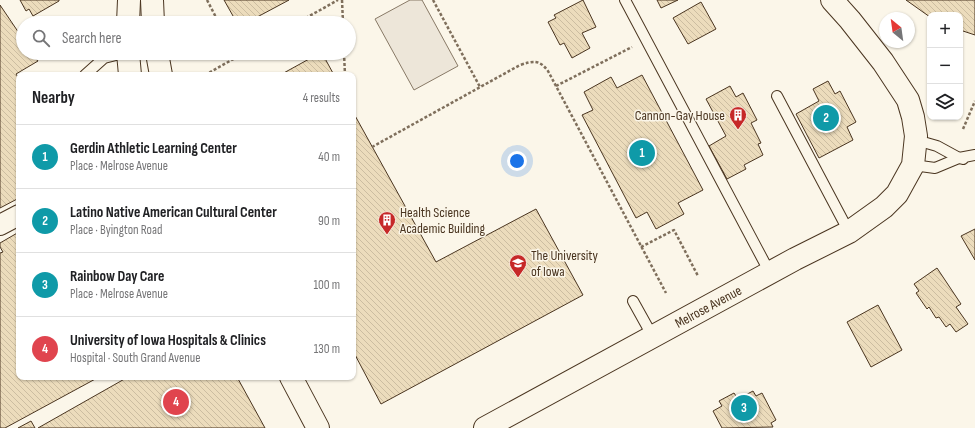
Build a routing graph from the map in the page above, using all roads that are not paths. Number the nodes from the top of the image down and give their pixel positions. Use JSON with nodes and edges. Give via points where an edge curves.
{"nodes":[{"id":1,"x":129,"y":0,"type":"edge"},
{"id":2,"x":152,"y":0,"type":"edge"},
{"id":3,"x":625,"y":0,"type":"edge"},
{"id":4,"x":832,"y":0,"type":"edge"},
{"id":5,"x":128,"y":16,"type":"edge"},
{"id":6,"x":153,"y":16,"type":"edge"},
{"id":7,"x":102,"y":60,"type":"edge"},
{"id":8,"x":129,"y":60,"type":"edge"},
{"id":9,"x":158,"y":60,"type":"edge"},
{"id":10,"x":88,"y":72,"type":"edge"},
{"id":11,"x":130,"y":72,"type":"edge"},
{"id":12,"x":160,"y":72,"type":"edge"},
{"id":13,"x":776,"y":96,"type":"dead end"},
{"id":14,"x":916,"y":140,"type":"junction"},
{"id":15,"x":975,"y":155,"type":"edge"},
{"id":16,"x":959,"y":158,"type":"junction"},
{"id":17,"x":975,"y":160,"type":"edge"},
{"id":18,"x":913,"y":165,"type":"junction"},
{"id":19,"x":16,"y":217,"type":"edge"},
{"id":20,"x":0,"y":225,"type":"edge"},
{"id":21,"x":849,"y":232,"type":"junction"},
{"id":22,"x":770,"y":273,"type":"junction"},
{"id":23,"x":633,"y":301,"type":"dead end"},
{"id":24,"x":653,"y":337,"type":"junction"},
{"id":25,"x":293,"y":380,"type":"edge"},
{"id":26,"x":318,"y":428,"type":"edge"},
{"id":27,"x":485,"y":428,"type":"edge"}],
"edges":[{"from":1,"to":5,"type":"main road"},
{"from":2,"to":6,"type":"main road"},
{"from":3,"to":22,"type":"lane"},
{"from":4,"to":14,"type":"main road","via":[[883,62],[908,100]]},
{"from":7,"to":10,"type":"lane"},
{"from":8,"to":11,"type":"main road"},
{"from":9,"to":12,"type":"main road"},
{"from":13,"to":21,"type":"lane"},
{"from":14,"to":16,"type":"lane","via":[[937,146]]},
{"from":14,"to":18,"type":"main road"},
{"from":15,"to":16,"type":"lane"},
{"from":16,"to":17,"type":"lane"},
{"from":16,"to":18,"type":"lane","via":[[935,168]]},
{"from":18,"to":21,"type":"main road","name":"Melrose Avenue","via":[[897,194],[869,219]]},
{"from":19,"to":20,"type":"street"},
{"from":21,"to":22,"type":"main road","name":"Melrose Avenue"},
{"from":22,"to":24,"type":"main road","name":"Melrose Avenue"},
{"from":23,"to":24,"type":"lane"},
{"from":24,"to":27,"type":"main road","name":"Melrose Avenue"},
{"from":25,"to":26,"type":"main road"}]}
